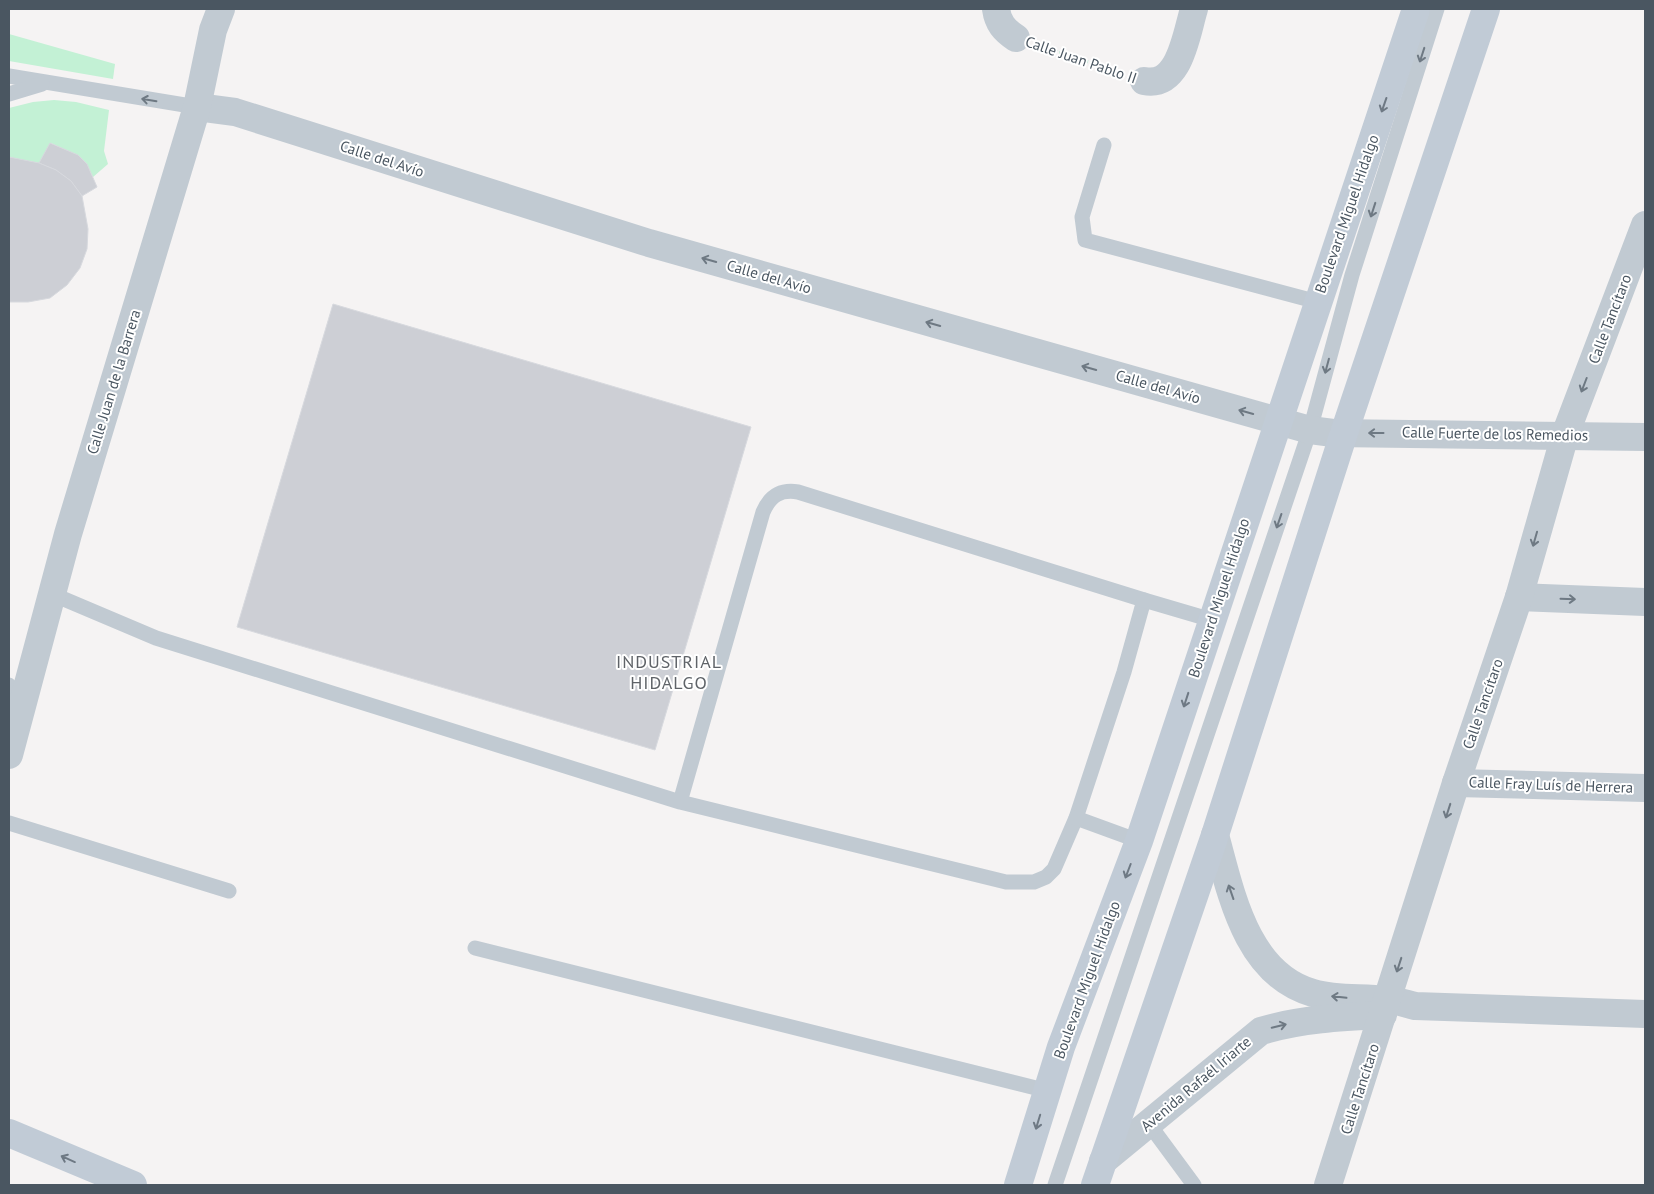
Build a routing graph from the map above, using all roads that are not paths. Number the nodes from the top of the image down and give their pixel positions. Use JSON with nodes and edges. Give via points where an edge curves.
{"nodes":[{"id":1,"x":221,"y":9,"type":"edge"},
{"id":2,"x":996,"y":9,"type":"edge"},
{"id":3,"x":1194,"y":9,"type":"edge"},
{"id":4,"x":1416,"y":9,"type":"edge"},
{"id":5,"x":1437,"y":9,"type":"edge"},
{"id":6,"x":1474,"y":9,"type":"edge"},
{"id":7,"x":1486,"y":9,"type":"edge"},
{"id":8,"x":1016,"y":38,"type":"road end"},
{"id":9,"x":9,"y":76,"type":"edge"},
{"id":10,"x":1144,"y":81,"type":"road end"},
{"id":11,"x":46,"y":83,"type":"junction"},
{"id":12,"x":9,"y":94,"type":"edge"},
{"id":13,"x":197,"y":107,"type":"junction"},
{"id":14,"x":1104,"y":145,"type":"dead end"},
{"id":15,"x":1643,"y":239,"type":"edge"},
{"id":16,"x":1318,"y":302,"type":"junction"},
{"id":17,"x":1278,"y":421,"type":"junction"},
{"id":18,"x":1329,"y":432,"type":"junction"},
{"id":19,"x":1565,"y":434,"type":"junction"},
{"id":20,"x":1645,"y":437,"type":"edge"},
{"id":21,"x":52,"y":594,"type":"junction"},
{"id":22,"x":1519,"y":597,"type":"junction"},
{"id":23,"x":1144,"y":600,"type":"junction"},
{"id":24,"x":1645,"y":602,"type":"edge"},
{"id":25,"x":1212,"y":620,"type":"junction"},
{"id":26,"x":9,"y":685,"type":"edge"},
{"id":27,"x":19,"y":714,"type":"junction"},
{"id":28,"x":9,"y":750,"type":"edge"},
{"id":29,"x":1456,"y":783,"type":"junction"},
{"id":30,"x":1645,"y":788,"type":"edge"},
{"id":31,"x":680,"y":802,"type":"junction"},
{"id":32,"x":1076,"y":818,"type":"junction"},
{"id":33,"x":9,"y":823,"type":"edge"},
{"id":34,"x":1215,"y":835,"type":"junction"},
{"id":35,"x":1139,"y":841,"type":"junction"},
{"id":36,"x":229,"y":891,"type":"dead end"},
{"id":37,"x":475,"y":948,"type":"dead end"},
{"id":38,"x":1386,"y":1008,"type":"junction"},
{"id":39,"x":1645,"y":1014,"type":"edge"},
{"id":40,"x":1048,"y":1090,"type":"junction"},
{"id":41,"x":1149,"y":1124,"type":"junction"},
{"id":42,"x":9,"y":1133,"type":"edge"},
{"id":43,"x":1099,"y":1173,"type":"edge"},
{"id":44,"x":133,"y":1185,"type":"edge"},
{"id":45,"x":1018,"y":1185,"type":"edge"},
{"id":46,"x":1055,"y":1185,"type":"edge"},
{"id":47,"x":1083,"y":1185,"type":"edge"},
{"id":48,"x":1194,"y":1185,"type":"edge"},
{"id":49,"x":1328,"y":1185,"type":"edge"}],
"edges":[{"from":1,"to":13,"type":"street","name":"Calle Juan de la Barrera","via":[[213,30]]},
{"from":2,"to":8,"type":"street","name":"Calle Juan Pablo II","via":[[1004,29]]},
{"from":3,"to":10,"type":"street","name":"Calle Juan Pablo II","via":[[1170,75],[1154,83]]},
{"from":4,"to":16,"type":"main road","name":"Boulevard Miguel Hidalgo","one_way":true},
{"from":5,"to":18,"type":"lane","one_way":true,"via":[[1352,275]]},
{"from":6,"to":18,"type":"lane"},
{"from":7,"to":18,"type":"main road"},
{"from":9,"to":11,"type":"lane"},
{"from":11,"to":12,"type":"lane"},
{"from":13,"to":11,"type":"lane","one_way":true},
{"from":17,"to":13,"type":"street","name":"Calle del Avío","one_way":true,"via":[[649,244],[235,112]]},
{"from":13,"to":21,"type":"street","name":"Calle Juan de la Barrera"},
{"from":14,"to":16,"type":"lane","via":[[1082,217],[1085,240]]},
{"from":15,"to":19,"type":"street","name":"Calle Tancítaro","one_way":true},
{"from":16,"to":17,"type":"main road","name":"Boulevard Miguel Hidalgo"},
{"from":17,"to":18,"type":"street","name":"Calle del Avío"},
{"from":17,"to":25,"type":"main road","name":"Boulevard Miguel Hidalgo"},
{"from":19,"to":18,"type":"street","name":"Calle Fuerte de los Remedios","one_way":true},
{"from":18,"to":34,"type":"main road"},
{"from":18,"to":46,"type":"lane","one_way":true},
{"from":18,"to":47,"type":"lane","via":[[1156,974]]},
{"from":19,"to":20,"type":"street","name":"Calle Fuerte de los Remedios"},
{"from":19,"to":22,"type":"street","name":"Calle Tancítaro","one_way":true},
{"from":21,"to":27,"type":"street","name":"Calle Juan de la Barrera"},
{"from":21,"to":31,"type":"lane","via":[[156,638]]},
{"from":22,"to":24,"type":"street","one_way":true},
{"from":22,"to":29,"type":"street","name":"Calle Tancítaro"},
{"from":23,"to":25,"type":"lane"},
{"from":23,"to":31,"type":"lane","via":[[787,490],[768,500],[763,512]]},
{"from":23,"to":32,"type":"lane"},
{"from":25,"to":35,"type":"main road","name":"Boulevard Miguel Hidalgo","one_way":true},
{"from":26,"to":27,"type":"lane"},
{"from":27,"to":28,"type":"street","name":"Calle Juan de la Barrera"},
{"from":29,"to":30,"type":"street","name":"Calle Fray Luís de Herrera"},
{"from":29,"to":38,"type":"street","name":"Calle Tancítaro","one_way":true},
{"from":31,"to":32,"type":"lane","via":[[1006,882],[1023,883],[1046,877],[1054,869]]},
{"from":32,"to":35,"type":"lane"},
{"from":33,"to":36,"type":"lane"},
{"from":38,"to":34,"type":"street","name":"Avenida Rafaél Iriarte","one_way":true,"via":[[1312,993],[1272,970],[1259,956],[1245,926],[1231,892]]},
{"from":34,"to":43,"type":"main road"},
{"from":35,"to":40,"type":"main road","name":"Boulevard Miguel Hidalgo","one_way":true,"via":[[1061,1047]]},
{"from":37,"to":40,"type":"lane"},
{"from":38,"to":39,"type":"street","name":"Avenida Rafaél Iriarte","via":[[1416,1006]]},
{"from":41,"to":38,"type":"street","name":"Avenida Rafaél Iriarte","one_way":true,"via":[[1261,1031],[1289,1023]]},
{"from":38,"to":49,"type":"street","name":"Calle Tancítaro"},
{"from":40,"to":45,"type":"main road","name":"Boulevard Miguel Hidalgo","one_way":true},
{"from":41,"to":43,"type":"street","name":"Avenida Rafaél Iriarte"},
{"from":41,"to":48,"type":"lane"},
{"from":44,"to":42,"type":"main road","one_way":true}]}
